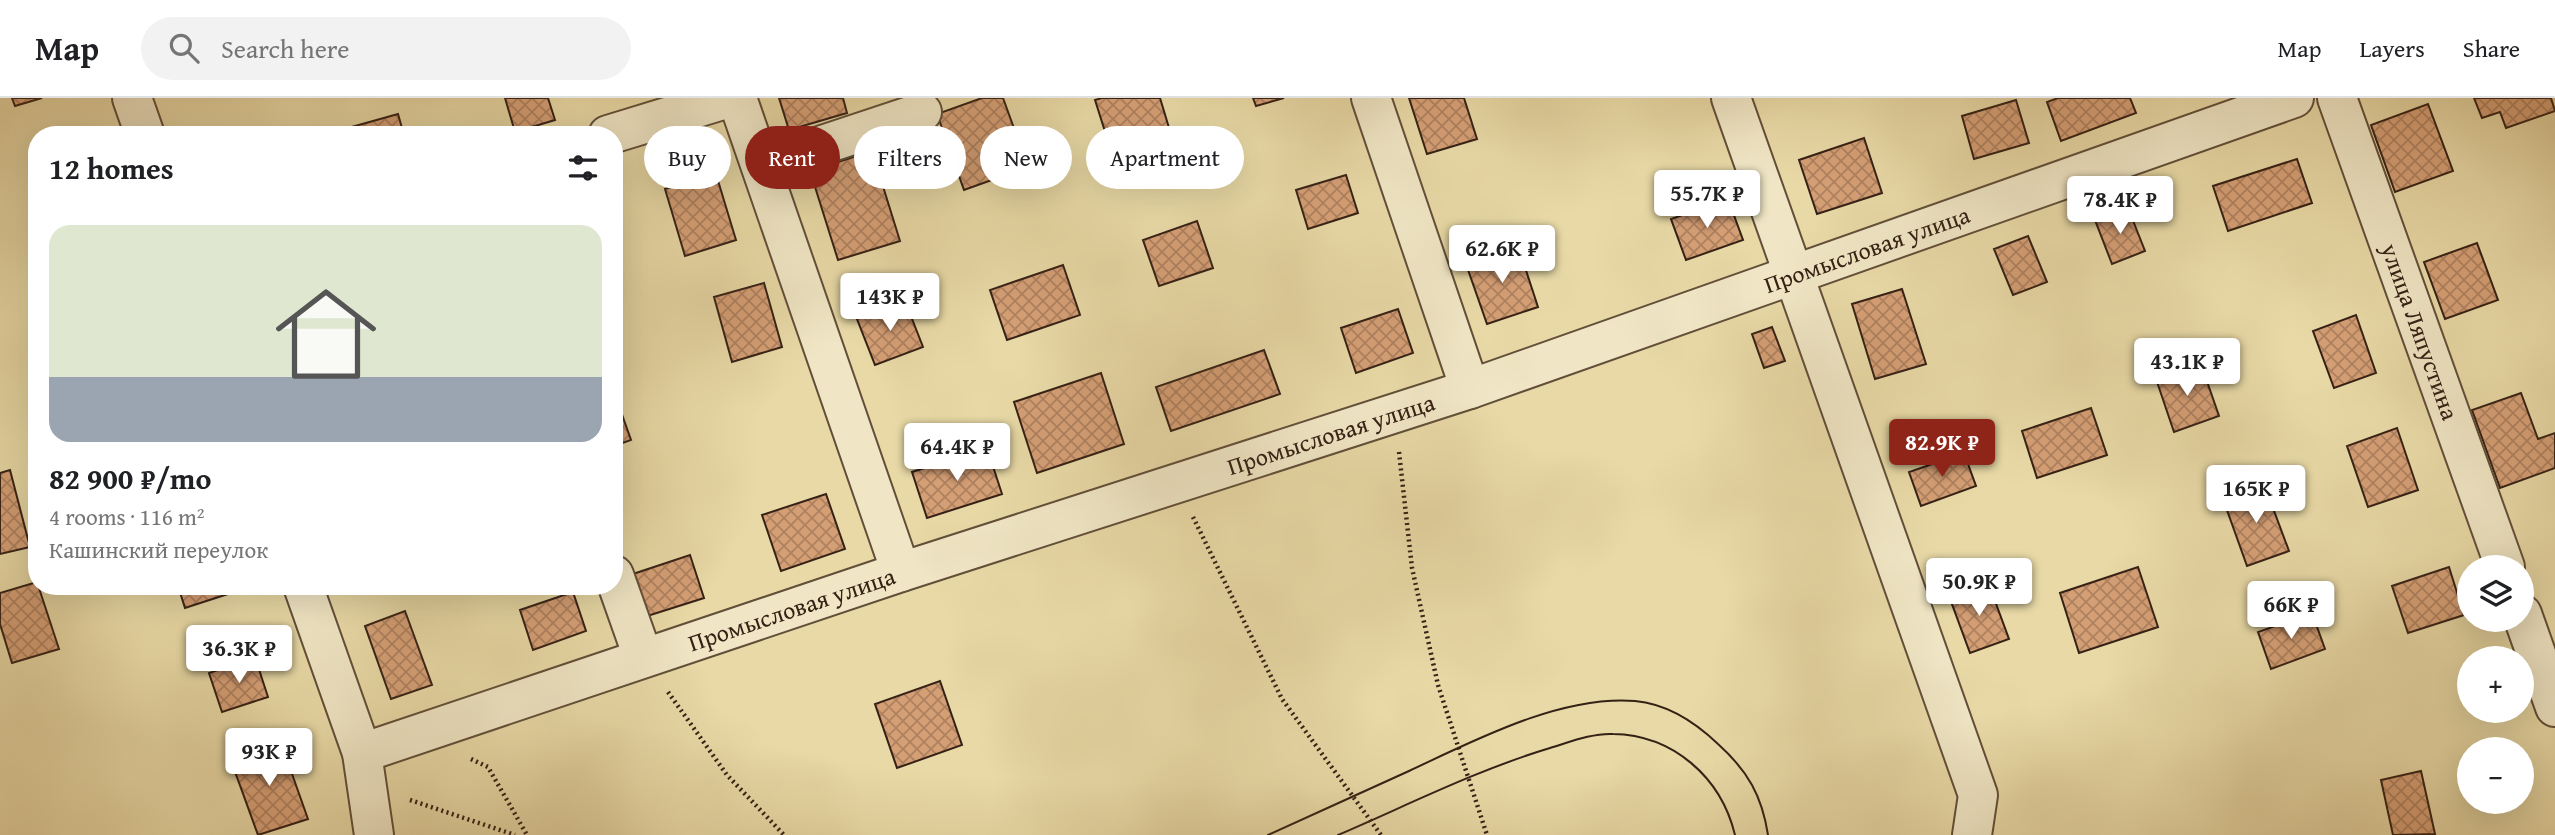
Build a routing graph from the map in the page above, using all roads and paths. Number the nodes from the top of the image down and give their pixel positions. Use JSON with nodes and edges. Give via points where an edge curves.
{"nodes":[{"id":1,"x":132,"y":98,"type":"edge"},
{"id":2,"x":729,"y":98,"type":"edge"},
{"id":3,"x":737,"y":98,"type":"edge"},
{"id":4,"x":1371,"y":98,"type":"edge"},
{"id":5,"x":1731,"y":98,"type":"edge"},
{"id":6,"x":2294,"y":98,"type":"edge"},
{"id":7,"x":2337,"y":98,"type":"edge"},
{"id":8,"x":922,"y":112,"type":"dead end"},
{"id":9,"x":142,"y":126,"type":"edge"},
{"id":10,"x":747,"y":126,"type":"edge"},
{"id":11,"x":623,"y":130,"type":"edge"},
{"id":12,"x":840,"y":139,"type":"edge"},
{"id":13,"x":770,"y":189,"type":"edge"},
{"id":14,"x":1792,"y":276,"type":"junction"},
{"id":15,"x":1469,"y":389,"type":"junction"},
{"id":16,"x":1395,"y":414,"type":"junction"},
{"id":17,"x":1176,"y":484,"type":"junction"},
{"id":18,"x":2501,"y":555,"type":"edge"},
{"id":19,"x":901,"y":572,"type":"junction"},
{"id":20,"x":306,"y":595,"type":"edge"},
{"id":21,"x":621,"y":595,"type":"edge"},
{"id":22,"x":2528,"y":632,"type":"edge"},
{"id":23,"x":643,"y":657,"type":"junction"},
{"id":24,"x":2555,"y":707,"type":"edge"},
{"id":25,"x":416,"y":734,"type":"junction"},
{"id":26,"x":362,"y":753,"type":"junction"},
{"id":27,"x":402,"y":797,"type":"dead end"},
{"id":28,"x":374,"y":835,"type":"edge"},
{"id":29,"x":515,"y":835,"type":"edge"},
{"id":30,"x":527,"y":835,"type":"edge"},
{"id":31,"x":784,"y":835,"type":"edge"},
{"id":32,"x":1381,"y":835,"type":"edge"},
{"id":33,"x":1487,"y":835,"type":"edge"},
{"id":34,"x":1972,"y":835,"type":"edge"}],
"edges":[{"from":1,"to":9,"type":"street"},
{"from":2,"to":11,"type":"street"},
{"from":3,"to":10,"type":"street"},
{"from":4,"to":15,"type":"street"},
{"from":5,"to":14,"type":"street"},
{"from":6,"to":14,"type":"street","name":"Промысловая улица"},
{"from":7,"to":18,"type":"street","name":"улица Ляпустина"},
{"from":8,"to":12,"type":"street"},
{"from":13,"to":19,"type":"street"},
{"from":14,"to":15,"type":"street","name":"Промысловая улица"},
{"from":14,"to":34,"type":"street","via":[[1978,796]]},
{"from":15,"to":16,"type":"street","name":"Промысловая улица"},
{"from":16,"to":17,"type":"street","name":"Промысловая улица"},
{"from":16,"to":33,"type":"path","via":[[1415,581],[1438,685]]},
{"from":17,"to":19,"type":"street","name":"Промысловая улица"},
{"from":17,"to":32,"type":"path","via":[[1283,699]]},
{"from":19,"to":23,"type":"street","name":"Промысловая улица"},
{"from":20,"to":26,"type":"street"},
{"from":21,"to":23,"type":"street"},
{"from":22,"to":24,"type":"street"},
{"from":23,"to":25,"type":"street","name":"Промысловая улица"},
{"from":23,"to":31,"type":"path","via":[[727,775]]},
{"from":25,"to":26,"type":"street","name":"Промысловая улица"},
{"from":25,"to":30,"type":"path","via":[[488,767]]},
{"from":26,"to":28,"type":"street"},
{"from":27,"to":29,"type":"path"}]}
